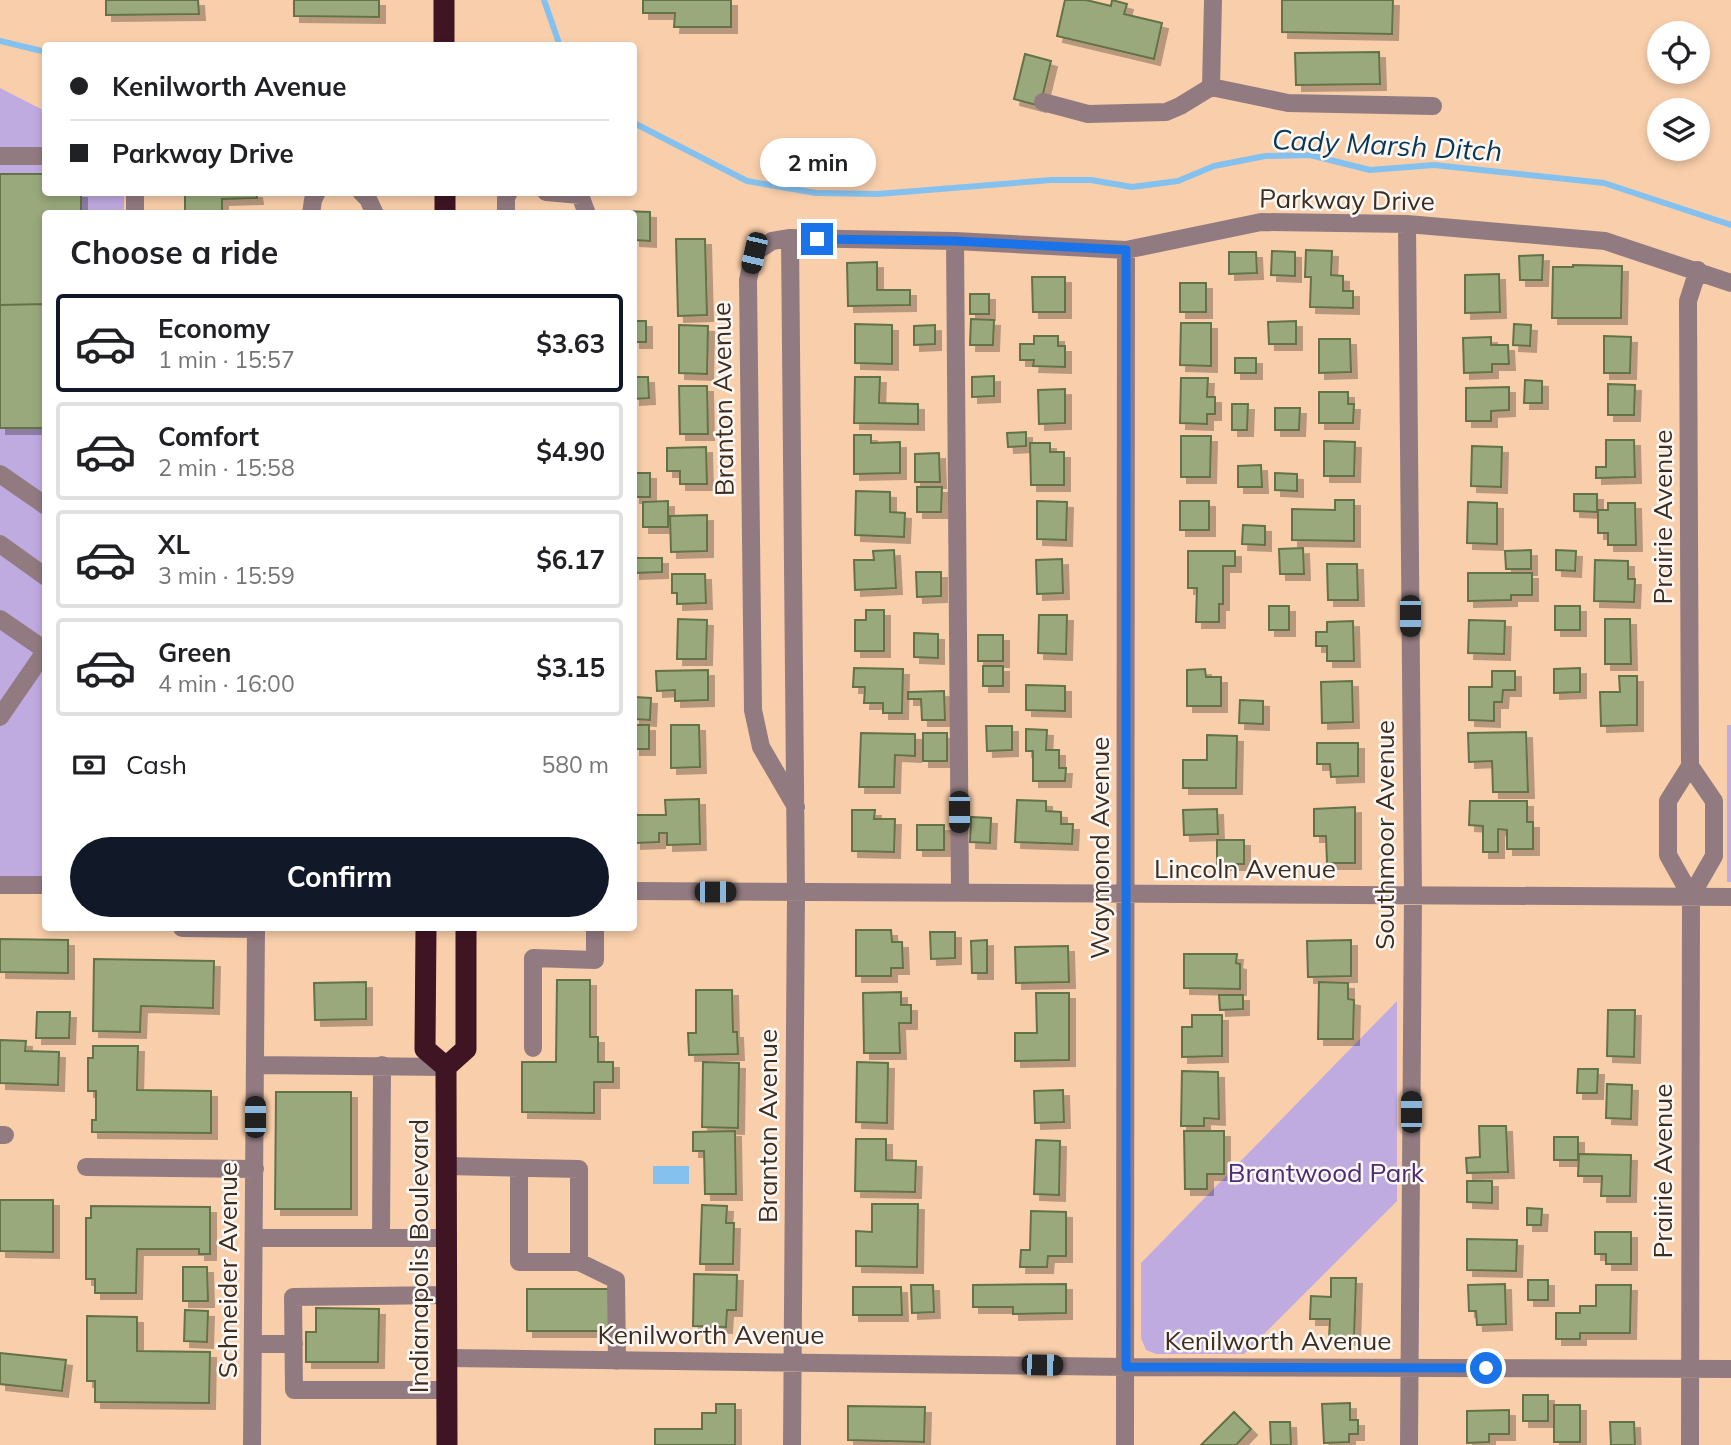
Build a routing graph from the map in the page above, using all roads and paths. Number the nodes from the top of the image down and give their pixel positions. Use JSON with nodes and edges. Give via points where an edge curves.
{"nodes":[{"id":1,"x":444,"y":0,"type":"edge"},
{"id":2,"x":1213,"y":0,"type":"edge"},
{"id":3,"x":444,"y":42,"type":"edge"},
{"id":4,"x":1211,"y":88,"type":"junction"},
{"id":5,"x":1043,"y":102,"type":"dead end"},
{"id":6,"x":1433,"y":106,"type":"dead end"},
{"id":7,"x":0,"y":156,"type":"edge"},
{"id":8,"x":42,"y":156,"type":"edge"},
{"id":9,"x":1407,"y":224,"type":"junction"},
{"id":10,"x":790,"y":239,"type":"junction"},
{"id":11,"x":955,"y":241,"type":"junction"},
{"id":12,"x":1126,"y":250,"type":"junction"},
{"id":13,"x":1698,"y":270,"type":"junction"},
{"id":14,"x":1731,"y":283,"type":"edge"},
{"id":15,"x":0,"y":474,"type":"edge"},
{"id":16,"x":42,"y":503,"type":"edge"},
{"id":17,"x":0,"y":544,"type":"edge"},
{"id":18,"x":42,"y":573,"type":"edge"},
{"id":19,"x":0,"y":619,"type":"edge"},
{"id":20,"x":42,"y":648,"type":"edge"},
{"id":21,"x":42,"y":654,"type":"edge"},
{"id":22,"x":3,"y":705,"type":"edge"},
{"id":23,"x":1690,"y":766,"type":"junction"},
{"id":24,"x":796,"y":807,"type":"junction"},
{"id":25,"x":0,"y":885,"type":"edge"},
{"id":26,"x":42,"y":886,"type":"edge"},
{"id":27,"x":637,"y":891,"type":"edge"},
{"id":28,"x":796,"y":893,"type":"junction"},
{"id":29,"x":960,"y":893,"type":"junction"},
{"id":30,"x":1126,"y":894,"type":"junction"},
{"id":31,"x":1413,"y":896,"type":"junction"},
{"id":32,"x":1691,"y":897,"type":"junction"},
{"id":33,"x":1731,"y":897,"type":"edge"},
{"id":34,"x":256,"y":931,"type":"edge"},
{"id":35,"x":426,"y":931,"type":"edge"},
{"id":36,"x":466,"y":931,"type":"edge"},
{"id":37,"x":595,"y":931,"type":"edge"},
{"id":38,"x":533,"y":1048,"type":"dead end"},
{"id":39,"x":255,"y":1065,"type":"junction"},
{"id":40,"x":382,"y":1065,"type":"junction"},
{"id":41,"x":446,"y":1067,"type":"junction"},
{"id":42,"x":86,"y":1167,"type":"dead end"},
{"id":43,"x":447,"y":1167,"type":"junction"},
{"id":44,"x":255,"y":1168,"type":"junction"},
{"id":45,"x":519,"y":1168,"type":"junction"},
{"id":46,"x":382,"y":1237,"type":"junction"},
{"id":47,"x":254,"y":1238,"type":"junction"},
{"id":48,"x":447,"y":1238,"type":"junction"},
{"id":49,"x":579,"y":1262,"type":"junction"},
{"id":50,"x":447,"y":1295,"type":"junction"},
{"id":51,"x":253,"y":1344,"type":"junction"},
{"id":52,"x":294,"y":1344,"type":"junction"},
{"id":53,"x":447,"y":1358,"type":"junction"},
{"id":54,"x":617,"y":1361,"type":"junction"},
{"id":55,"x":793,"y":1361,"type":"junction"},
{"id":56,"x":1126,"y":1367,"type":"junction"},
{"id":57,"x":1409,"y":1367,"type":"junction"},
{"id":58,"x":1731,"y":1369,"type":"edge"},
{"id":59,"x":1690,"y":1370,"type":"junction"},
{"id":60,"x":447,"y":1390,"type":"junction"},
{"id":61,"x":253,"y":1445,"type":"edge"},
{"id":62,"x":447,"y":1445,"type":"edge"},
{"id":63,"x":792,"y":1445,"type":"edge"},
{"id":64,"x":1125,"y":1445,"type":"edge"},
{"id":65,"x":1409,"y":1445,"type":"edge"},
{"id":66,"x":1690,"y":1445,"type":"edge"}],
"edges":[{"from":1,"to":3,"type":"highway"},
{"from":2,"to":4,"type":"street"},
{"from":4,"to":5,"type":"street","via":[[1166,112],[1088,114]]},
{"from":4,"to":6,"type":"street","via":[[1288,103]]},
{"from":7,"to":8,"type":"street"},
{"from":9,"to":12,"type":"street","name":"Parkway Drive","via":[[1261,222]]},
{"from":9,"to":13,"type":"street","name":"Parkway Drive","via":[[1605,241]]},
{"from":9,"to":31,"type":"street","name":"Southmoor Avenue"},
{"from":10,"to":11,"type":"street","name":"Parkway Drive"},
{"from":10,"to":24,"type":"street","name":"Branton Avenue"},
{"from":10,"to":24,"type":"street","name":"Branton Avenue","via":[[772,241],[754,253],[748,280],[753,710],[761,747]]},
{"from":11,"to":12,"type":"street","name":"Parkway Drive"},
{"from":11,"to":29,"type":"street"},
{"from":12,"to":30,"type":"street","name":"Waymond Avenue"},
{"from":13,"to":14,"type":"street","name":"Parkway Drive"},
{"from":13,"to":23,"type":"street","name":"Prairie Avenue","via":[[1688,301]]},
{"from":15,"to":16,"type":"street"},
{"from":17,"to":18,"type":"street"},
{"from":19,"to":20,"type":"street"},
{"from":21,"to":22,"type":"street"},
{"from":23,"to":32,"type":"street","name":"Prairie Avenue","via":[[1668,801],[1668,855]]},
{"from":23,"to":32,"type":"street","name":"Prairie Avenue","via":[[1714,801],[1714,856]]},
{"from":24,"to":28,"type":"street","name":"Branton Avenue"},
{"from":25,"to":26,"type":"street"},
{"from":27,"to":28,"type":"street","name":"Lincoln Avenue"},
{"from":28,"to":29,"type":"street","name":"Lincoln Avenue"},
{"from":28,"to":55,"type":"street","name":"Branton Avenue"},
{"from":29,"to":30,"type":"street","name":"Lincoln Avenue"},
{"from":30,"to":31,"type":"street","name":"Lincoln Avenue"},
{"from":30,"to":56,"type":"street","name":"Waymond Avenue"},
{"from":31,"to":32,"type":"street","name":"Lincoln Avenue"},
{"from":31,"to":57,"type":"street","name":"Southmoor Avenue"},
{"from":32,"to":33,"type":"street","name":"Lincoln Avenue"},
{"from":32,"to":59,"type":"street","name":"Prairie Avenue"},
{"from":34,"to":39,"type":"street","name":"Schneider Avenue"},
{"from":35,"to":41,"type":"highway","via":[[425,1049]]},
{"from":36,"to":41,"type":"highway","via":[[466,1049]]},
{"from":37,"to":38,"type":"street","via":[[595,960],[533,958]]},
{"from":39,"to":40,"type":"street"},
{"from":39,"to":44,"type":"street","name":"Schneider Avenue"},
{"from":40,"to":41,"type":"street"},
{"from":40,"to":46,"type":"street"},
{"from":41,"to":43,"type":"highway","name":"Indianapolis Boulevard"},
{"from":42,"to":44,"type":"street"},
{"from":43,"to":45,"type":"street"},
{"from":43,"to":48,"type":"highway","name":"Indianapolis Boulevard"},
{"from":44,"to":47,"type":"street","name":"Schneider Avenue"},
{"from":45,"to":49,"type":"street","via":[[579,1168]]},
{"from":45,"to":49,"type":"street","via":[[519,1262]]},
{"from":46,"to":47,"type":"street"},
{"from":46,"to":48,"type":"street"},
{"from":47,"to":51,"type":"street","name":"Schneider Avenue"},
{"from":48,"to":50,"type":"highway","name":"Indianapolis Boulevard"},
{"from":49,"to":54,"type":"street","via":[[616,1280]]},
{"from":50,"to":52,"type":"street","via":[[293,1297]]},
{"from":50,"to":53,"type":"highway","name":"Indianapolis Boulevard"},
{"from":51,"to":52,"type":"street"},
{"from":51,"to":61,"type":"street","name":"Schneider Avenue"},
{"from":52,"to":60,"type":"street","via":[[294,1390]]},
{"from":53,"to":54,"type":"street","name":"Kenilworth Avenue"},
{"from":53,"to":60,"type":"highway","name":"Indianapolis Boulevard"},
{"from":54,"to":55,"type":"street","name":"Kenilworth Avenue"},
{"from":55,"to":56,"type":"street","name":"Kenilworth Avenue"},
{"from":55,"to":63,"type":"street","name":"Branton Avenue"},
{"from":56,"to":57,"type":"street","name":"Kenilworth Avenue"},
{"from":56,"to":64,"type":"street","name":"Waymond Avenue"},
{"from":57,"to":59,"type":"street","name":"Kenilworth Avenue"},
{"from":57,"to":65,"type":"street","name":"Southmoor Avenue"},
{"from":58,"to":59,"type":"street","name":"Kenilworth Avenue"},
{"from":59,"to":66,"type":"street","name":"Prairie Avenue"},
{"from":60,"to":62,"type":"highway","name":"Indianapolis Boulevard"}]}
